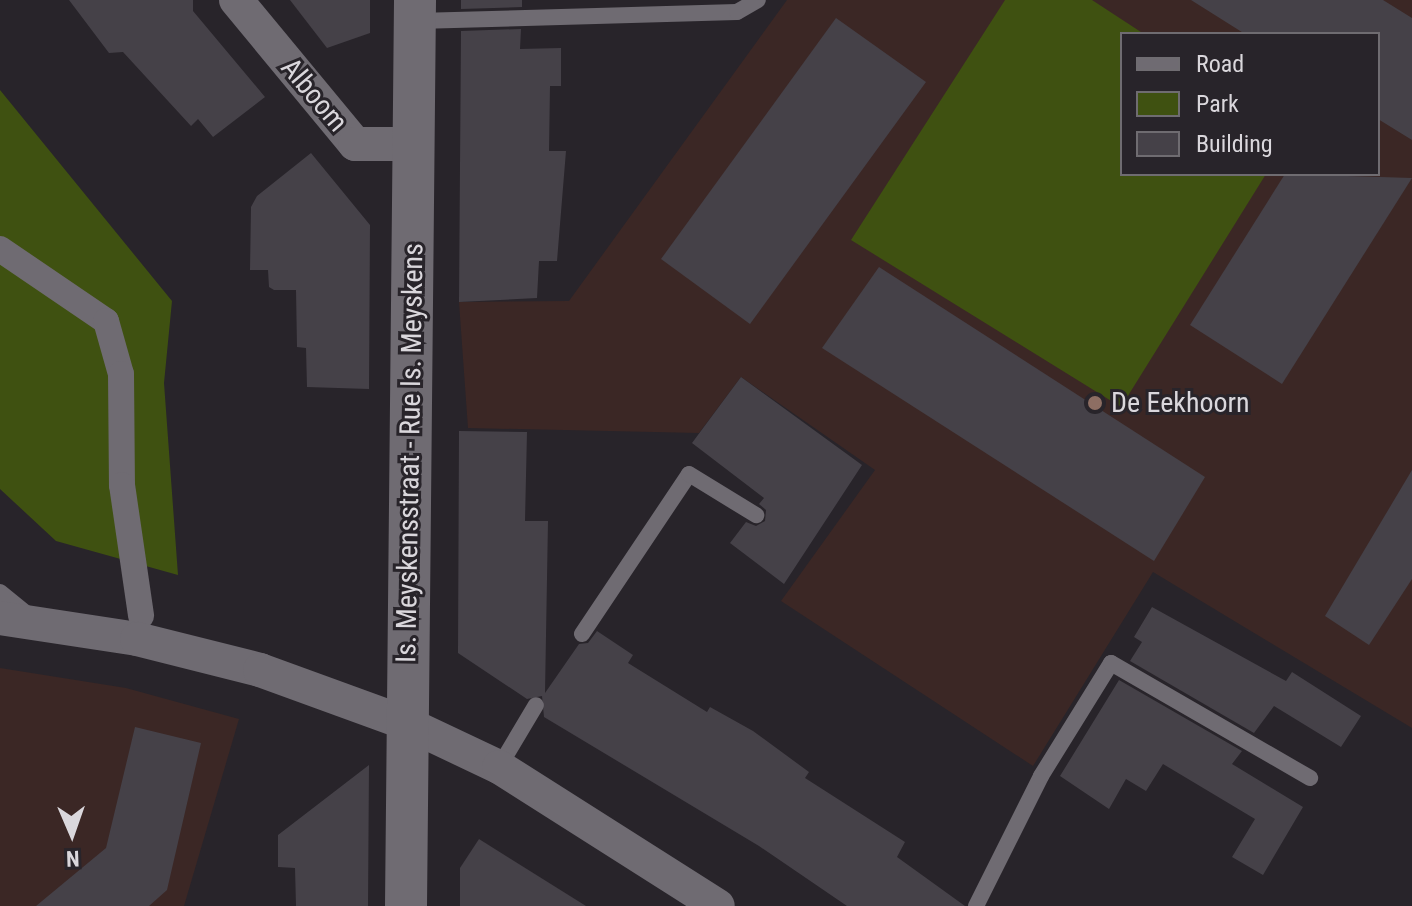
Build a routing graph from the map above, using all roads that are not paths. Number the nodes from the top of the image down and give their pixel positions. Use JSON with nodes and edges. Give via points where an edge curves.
{"nodes":[{"id":1,"x":236,"y":0,"type":"edge"},
{"id":2,"x":758,"y":0,"type":"edge"},
{"id":3,"x":415,"y":10,"type":"edge"},
{"id":4,"x":414,"y":144,"type":"junction"},
{"id":5,"x":0,"y":249,"type":"edge"},
{"id":6,"x":756,"y":515,"type":"dead end"},
{"id":7,"x":0,"y":592,"type":"edge"},
{"id":8,"x":141,"y":616,"type":"dead end"},
{"id":9,"x":0,"y":618,"type":"edge"},
{"id":10,"x":37,"y":621,"type":"junction"},
{"id":11,"x":582,"y":634,"type":"dead end"},
{"id":12,"x":536,"y":705,"type":"dead end"},
{"id":13,"x":406,"y":723,"type":"junction"},
{"id":14,"x":499,"y":767,"type":"junction"},
{"id":15,"x":1310,"y":778,"type":"dead end"},
{"id":16,"x":406,"y":906,"type":"edge"},
{"id":17,"x":718,"y":906,"type":"edge"},
{"id":18,"x":976,"y":906,"type":"edge"}],
"edges":[{"from":1,"to":4,"type":"street","name":"Alboom","via":[[355,144]]},
{"from":2,"to":3,"type":"lane","via":[[737,12]]},
{"from":3,"to":4,"type":"street","name":"Is. Meyskensstraat - Rue Is. Meyskens"},
{"from":4,"to":13,"type":"street","name":"Is. Meyskensstraat - Rue Is. Meyskens"},
{"from":5,"to":8,"type":"street","via":[[106,321],[121,374],[122,485]]},
{"from":6,"to":11,"type":"lane","via":[[689,474]]},
{"from":7,"to":10,"type":"lane"},
{"from":9,"to":10,"type":"street"},
{"from":10,"to":13,"type":"street","via":[[260,670]]},
{"from":12,"to":14,"type":"lane"},
{"from":13,"to":14,"type":"street"},
{"from":13,"to":16,"type":"street","name":"Is. Meyskensstraat - Rue Is. Meyskens"},
{"from":14,"to":17,"type":"street"},
{"from":15,"to":18,"type":"lane","via":[[1111,663],[1041,776]]}]}
